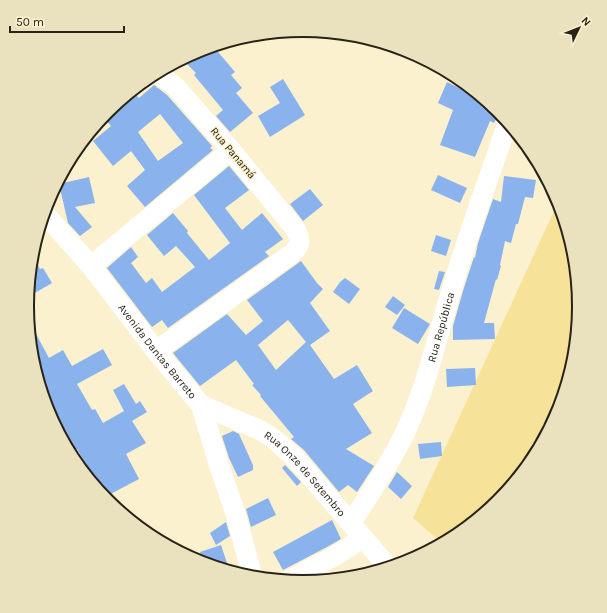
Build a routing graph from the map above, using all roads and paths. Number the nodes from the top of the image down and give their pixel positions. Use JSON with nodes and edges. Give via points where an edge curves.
{"nodes":[{"id":1,"x":162,"y":77,"type":"edge"},
{"id":2,"x":506,"y":129,"type":"edge"},
{"id":3,"x":231,"y":150,"type":"junction"},
{"id":4,"x":49,"y":218,"type":"edge"},
{"id":5,"x":91,"y":266,"type":"junction"},
{"id":6,"x":156,"y":351,"type":"junction"},
{"id":7,"x":201,"y":405,"type":"junction"},
{"id":8,"x":357,"y":530,"type":"junction"},
{"id":9,"x":385,"y":563,"type":"edge"},
{"id":10,"x":251,"y":571,"type":"edge"},
{"id":11,"x":297,"y":576,"type":"edge"}],
"edges":[{"from":1,"to":3,"type":"street","name":"Rua Panamá","via":[[175,86]]},
{"from":2,"to":8,"type":"street","name":"Rua República","via":[[416,404]]},
{"from":3,"to":5,"type":"street"},
{"from":3,"to":6,"type":"street","name":"Rua Panamá","via":[[296,230],[299,245],[290,255]]},
{"from":4,"to":5,"type":"street","name":"Avenida Dantas Barreto"},
{"from":5,"to":6,"type":"street","name":"Avenida Dantas Barreto"},
{"from":6,"to":7,"type":"street","name":"Avenida Dantas Barreto"},
{"from":7,"to":8,"type":"street","name":"Rua Onze de Setembro","via":[[260,430],[274,439],[295,458]]},
{"from":7,"to":10,"type":"street","name":"Avenida Dantas Barreto"},
{"from":8,"to":9,"type":"street","name":"Rua Onze de Setembro"},
{"from":8,"to":11,"type":"street","via":[[334,557]]}]}
